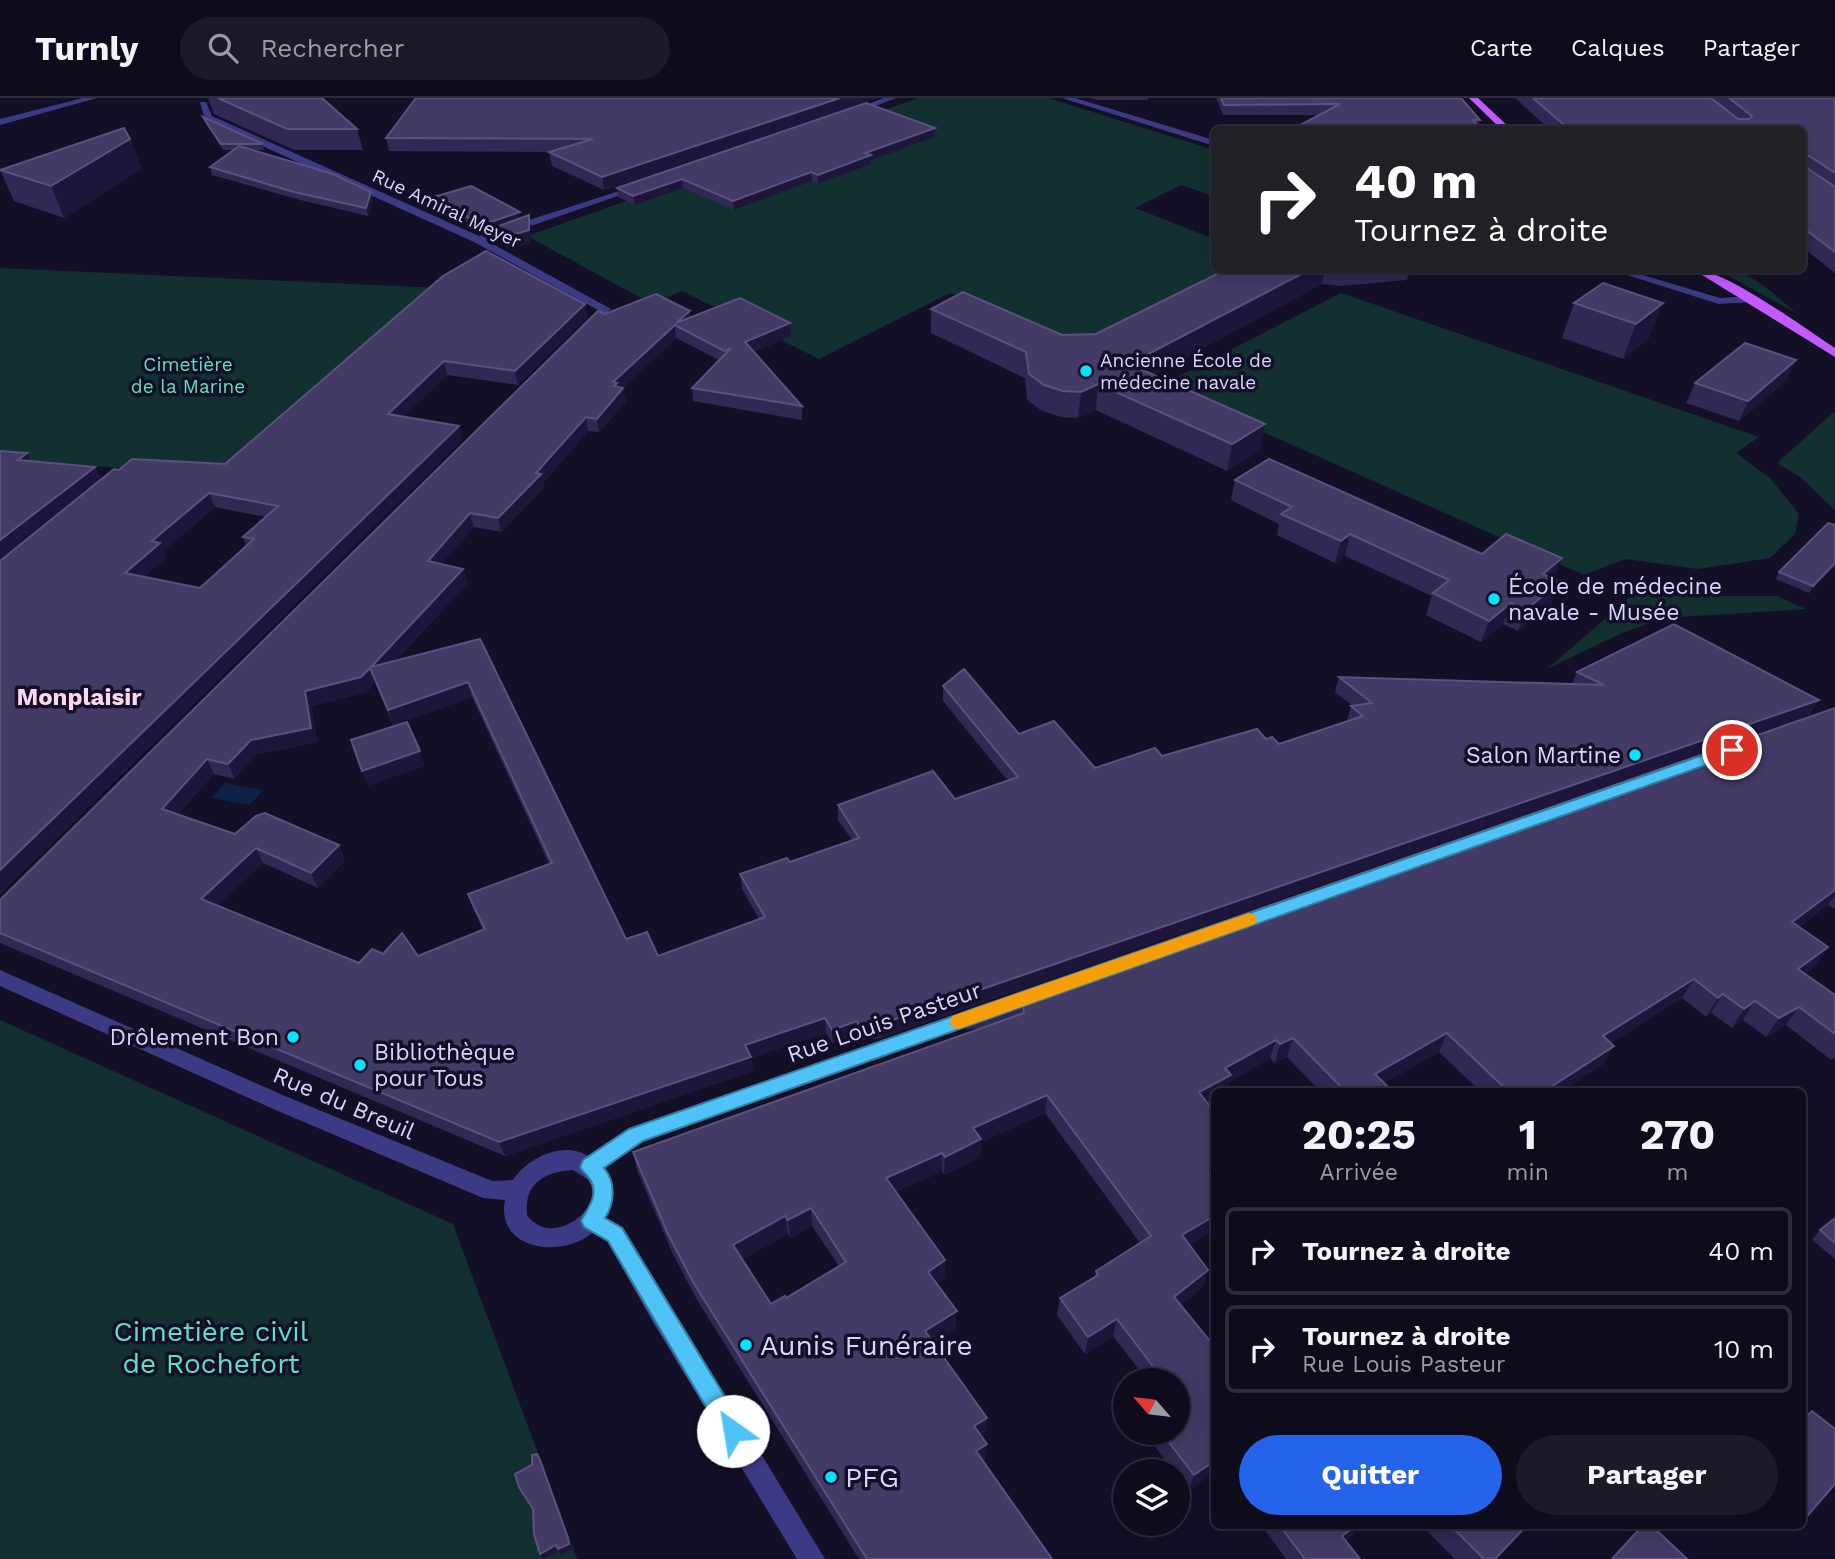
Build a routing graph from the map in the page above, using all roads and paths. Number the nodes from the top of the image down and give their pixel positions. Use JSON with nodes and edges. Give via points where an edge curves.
{"nodes":[{"id":1,"x":93,"y":98,"type":"edge"},
{"id":2,"x":892,"y":98,"type":"edge"},
{"id":3,"x":1066,"y":98,"type":"edge"},
{"id":4,"x":1475,"y":98,"type":"edge"},
{"id":5,"x":205,"y":100,"type":"edge"},
{"id":6,"x":844,"y":115,"type":"edge"},
{"id":7,"x":0,"y":122,"type":"edge"},
{"id":8,"x":1504,"y":126,"type":"edge"},
{"id":9,"x":1211,"y":142,"type":"edge"},
{"id":10,"x":644,"y":184,"type":"edge"},
{"id":11,"x":478,"y":240,"type":"junction"},
{"id":12,"x":1626,"y":273,"type":"edge"},
{"id":13,"x":1704,"y":273,"type":"edge"},
{"id":14,"x":1752,"y":299,"type":"junction"},
{"id":15,"x":575,"y":339,"type":"edge"},
{"id":16,"x":1835,"y":353,"type":"edge"},
{"id":17,"x":0,"y":978,"type":"edge"},
{"id":18,"x":1004,"y":1006,"type":"edge"},
{"id":19,"x":590,"y":1167,"type":"junction"},
{"id":20,"x":518,"y":1190,"type":"junction"},
{"id":21,"x":591,"y":1221,"type":"junction"},
{"id":22,"x":812,"y":1559,"type":"edge"}],
"edges":[{"from":1,"to":7,"type":"street"},
{"from":2,"to":6,"type":"street"},
{"from":3,"to":9,"type":"street"},
{"from":4,"to":8,"type":"main road"},
{"from":5,"to":11,"type":"street","name":"Rue Amiral Meyer","via":[[208,118]]},
{"from":10,"to":11,"type":"street"},
{"from":11,"to":15,"type":"street","name":"Rue Amiral Meyer","via":[[604,309]]},
{"from":12,"to":14,"type":"street","via":[[1719,301]]},
{"from":13,"to":14,"type":"main road"},
{"from":14,"to":16,"type":"main road"},
{"from":17,"to":20,"type":"street","name":"Rue du Breuil","via":[[491,1191]]},
{"from":18,"to":19,"type":"street","name":"Rue Louis Pasteur","via":[[636,1135]]},
{"from":19,"to":20,"type":"street","via":[[576,1160],[542,1166]]},
{"from":19,"to":21,"type":"street","via":[[600,1177],[604,1191],[601,1207]]},
{"from":20,"to":21,"type":"street","via":[[514,1206],[527,1232],[560,1238]]},
{"from":21,"to":22,"type":"street","via":[[615,1234]]}]}
